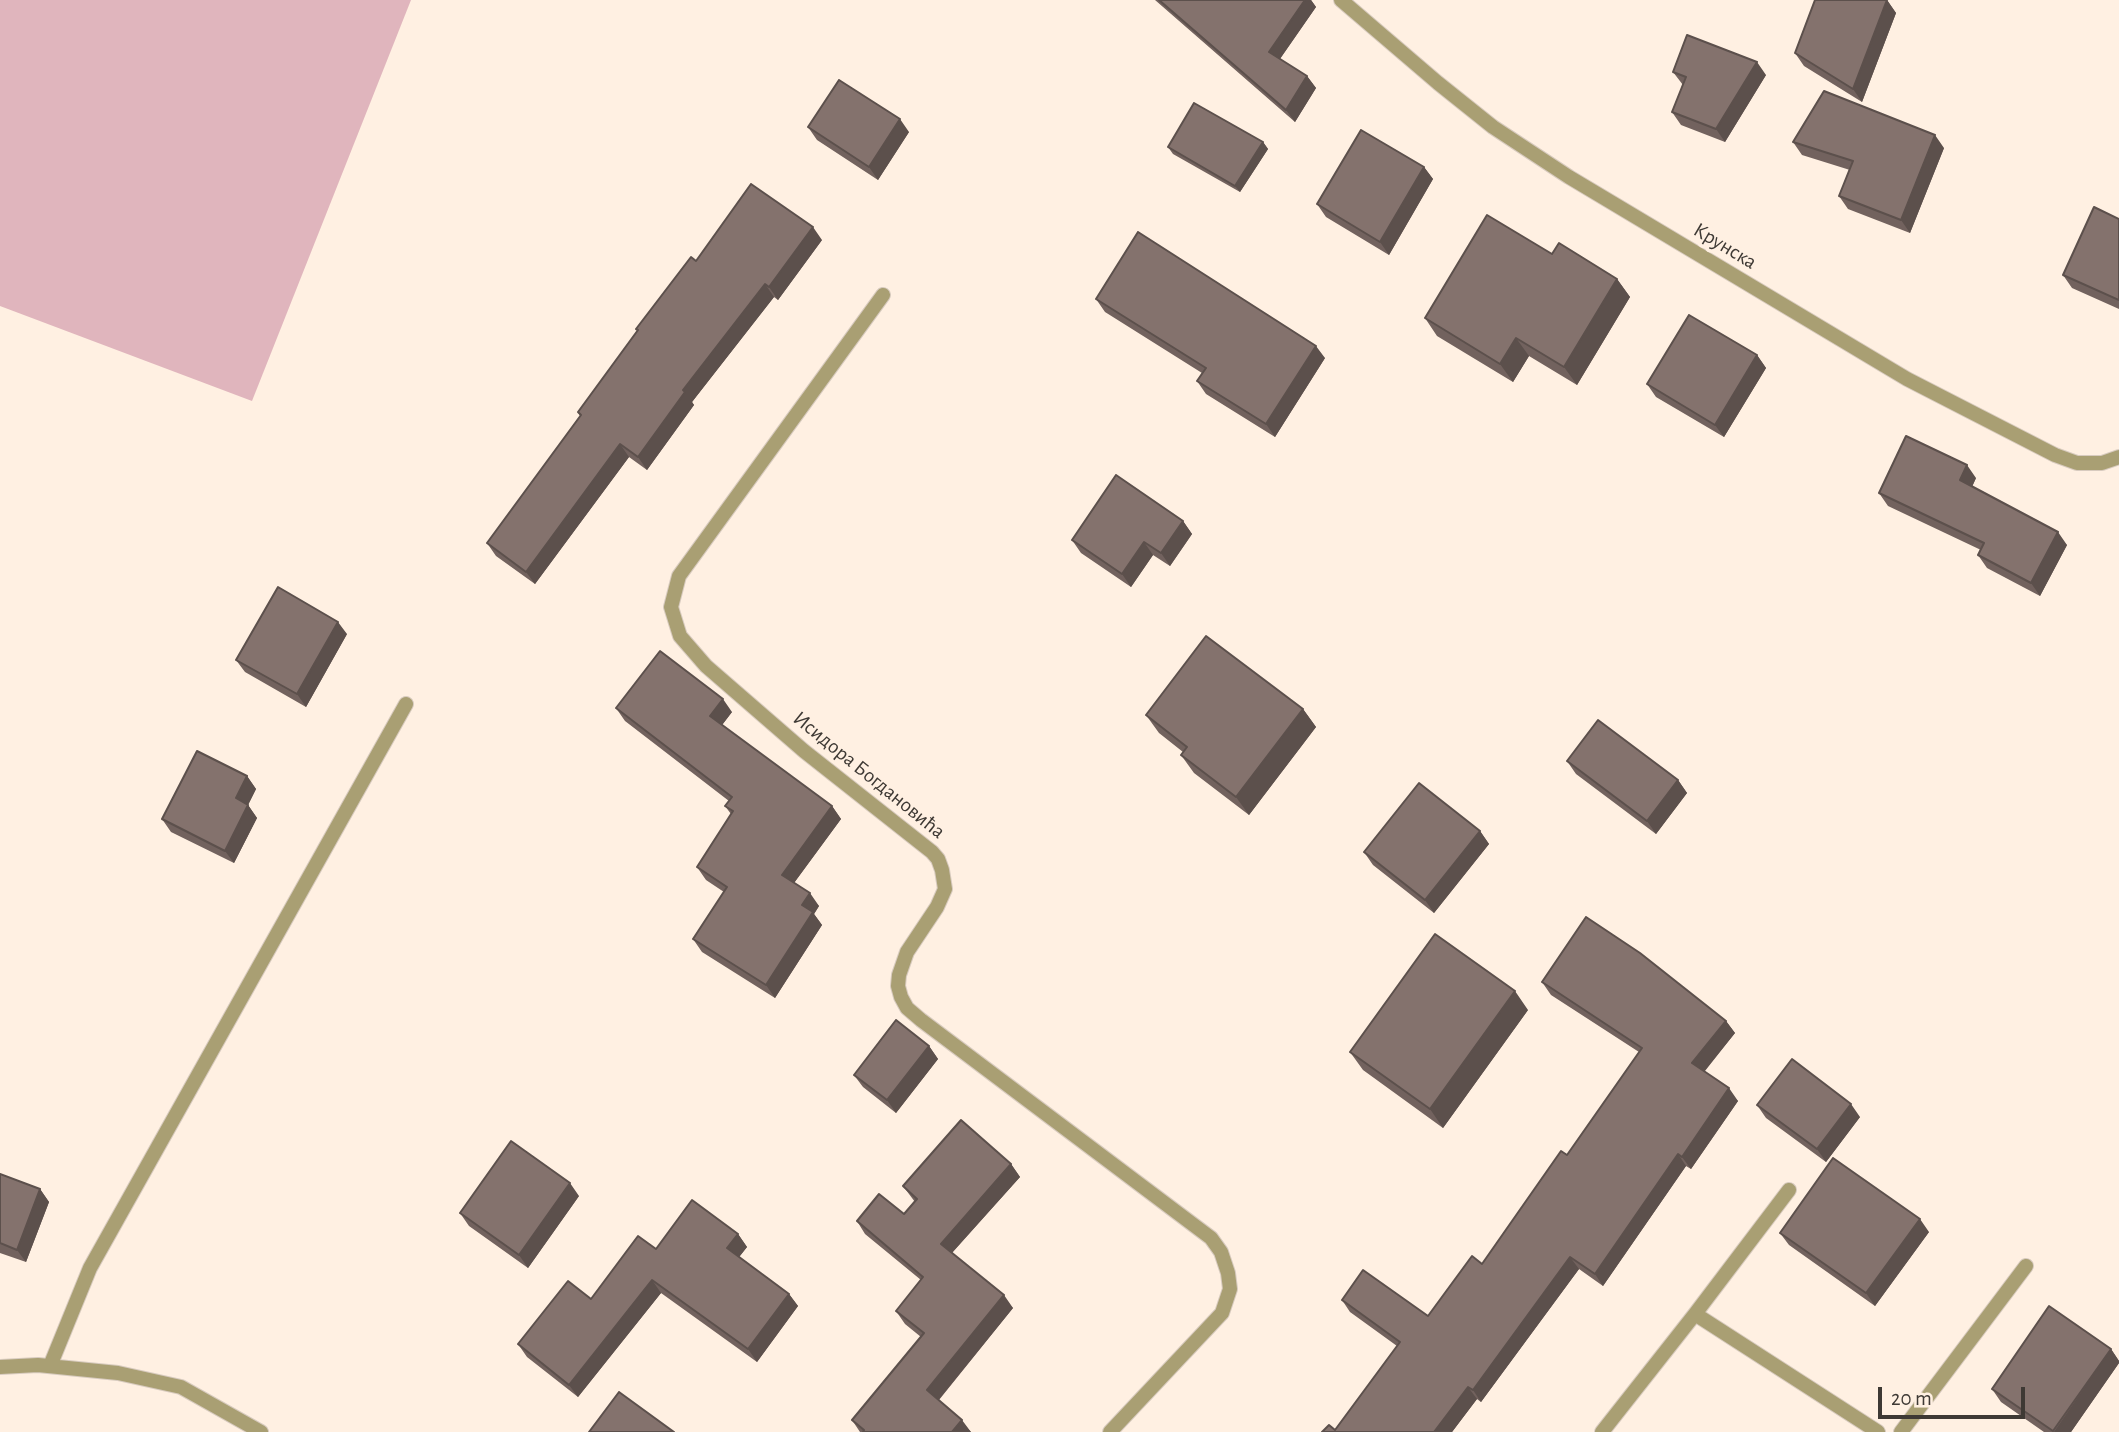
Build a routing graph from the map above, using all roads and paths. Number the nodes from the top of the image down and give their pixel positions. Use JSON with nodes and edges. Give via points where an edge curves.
{"nodes":[{"id":1,"x":1341,"y":0,"type":"edge"},
{"id":2,"x":883,"y":295,"type":"dead end"},
{"id":3,"x":2119,"y":457,"type":"edge"},
{"id":4,"x":406,"y":704,"type":"dead end"},
{"id":5,"x":1789,"y":1190,"type":"dead end"},
{"id":6,"x":2026,"y":1266,"type":"dead end"},
{"id":7,"x":1695,"y":1314,"type":"junction"},
{"id":8,"x":50,"y":1366,"type":"junction"},
{"id":9,"x":0,"y":1367,"type":"edge"},
{"id":10,"x":261,"y":1432,"type":"edge"},
{"id":11,"x":1110,"y":1432,"type":"edge"},
{"id":12,"x":1602,"y":1432,"type":"edge"},
{"id":13,"x":1878,"y":1432,"type":"edge"},
{"id":14,"x":1901,"y":1432,"type":"edge"}],
"edges":[{"from":1,"to":3,"type":"street","name":"Крунска","via":[[1493,127],[1907,379],[2055,455],[2077,463],[2102,463]]},
{"from":2,"to":11,"type":"street","name":"Исидора Богдановића","via":[[679,576],[671,607],[680,635],[706,666],[938,859],[945,889],[907,951],[899,975],[898,986],[907,1008],[1211,1238],[1221,1252],[1230,1289],[1222,1313]]},
{"from":4,"to":8,"type":"street","via":[[90,1268]]},
{"from":5,"to":7,"type":"street"},
{"from":6,"to":14,"type":"street"},
{"from":7,"to":12,"type":"street"},
{"from":7,"to":13,"type":"street"},
{"from":8,"to":9,"type":"street"},
{"from":8,"to":10,"type":"street","via":[[118,1373],[181,1387]]}]}
